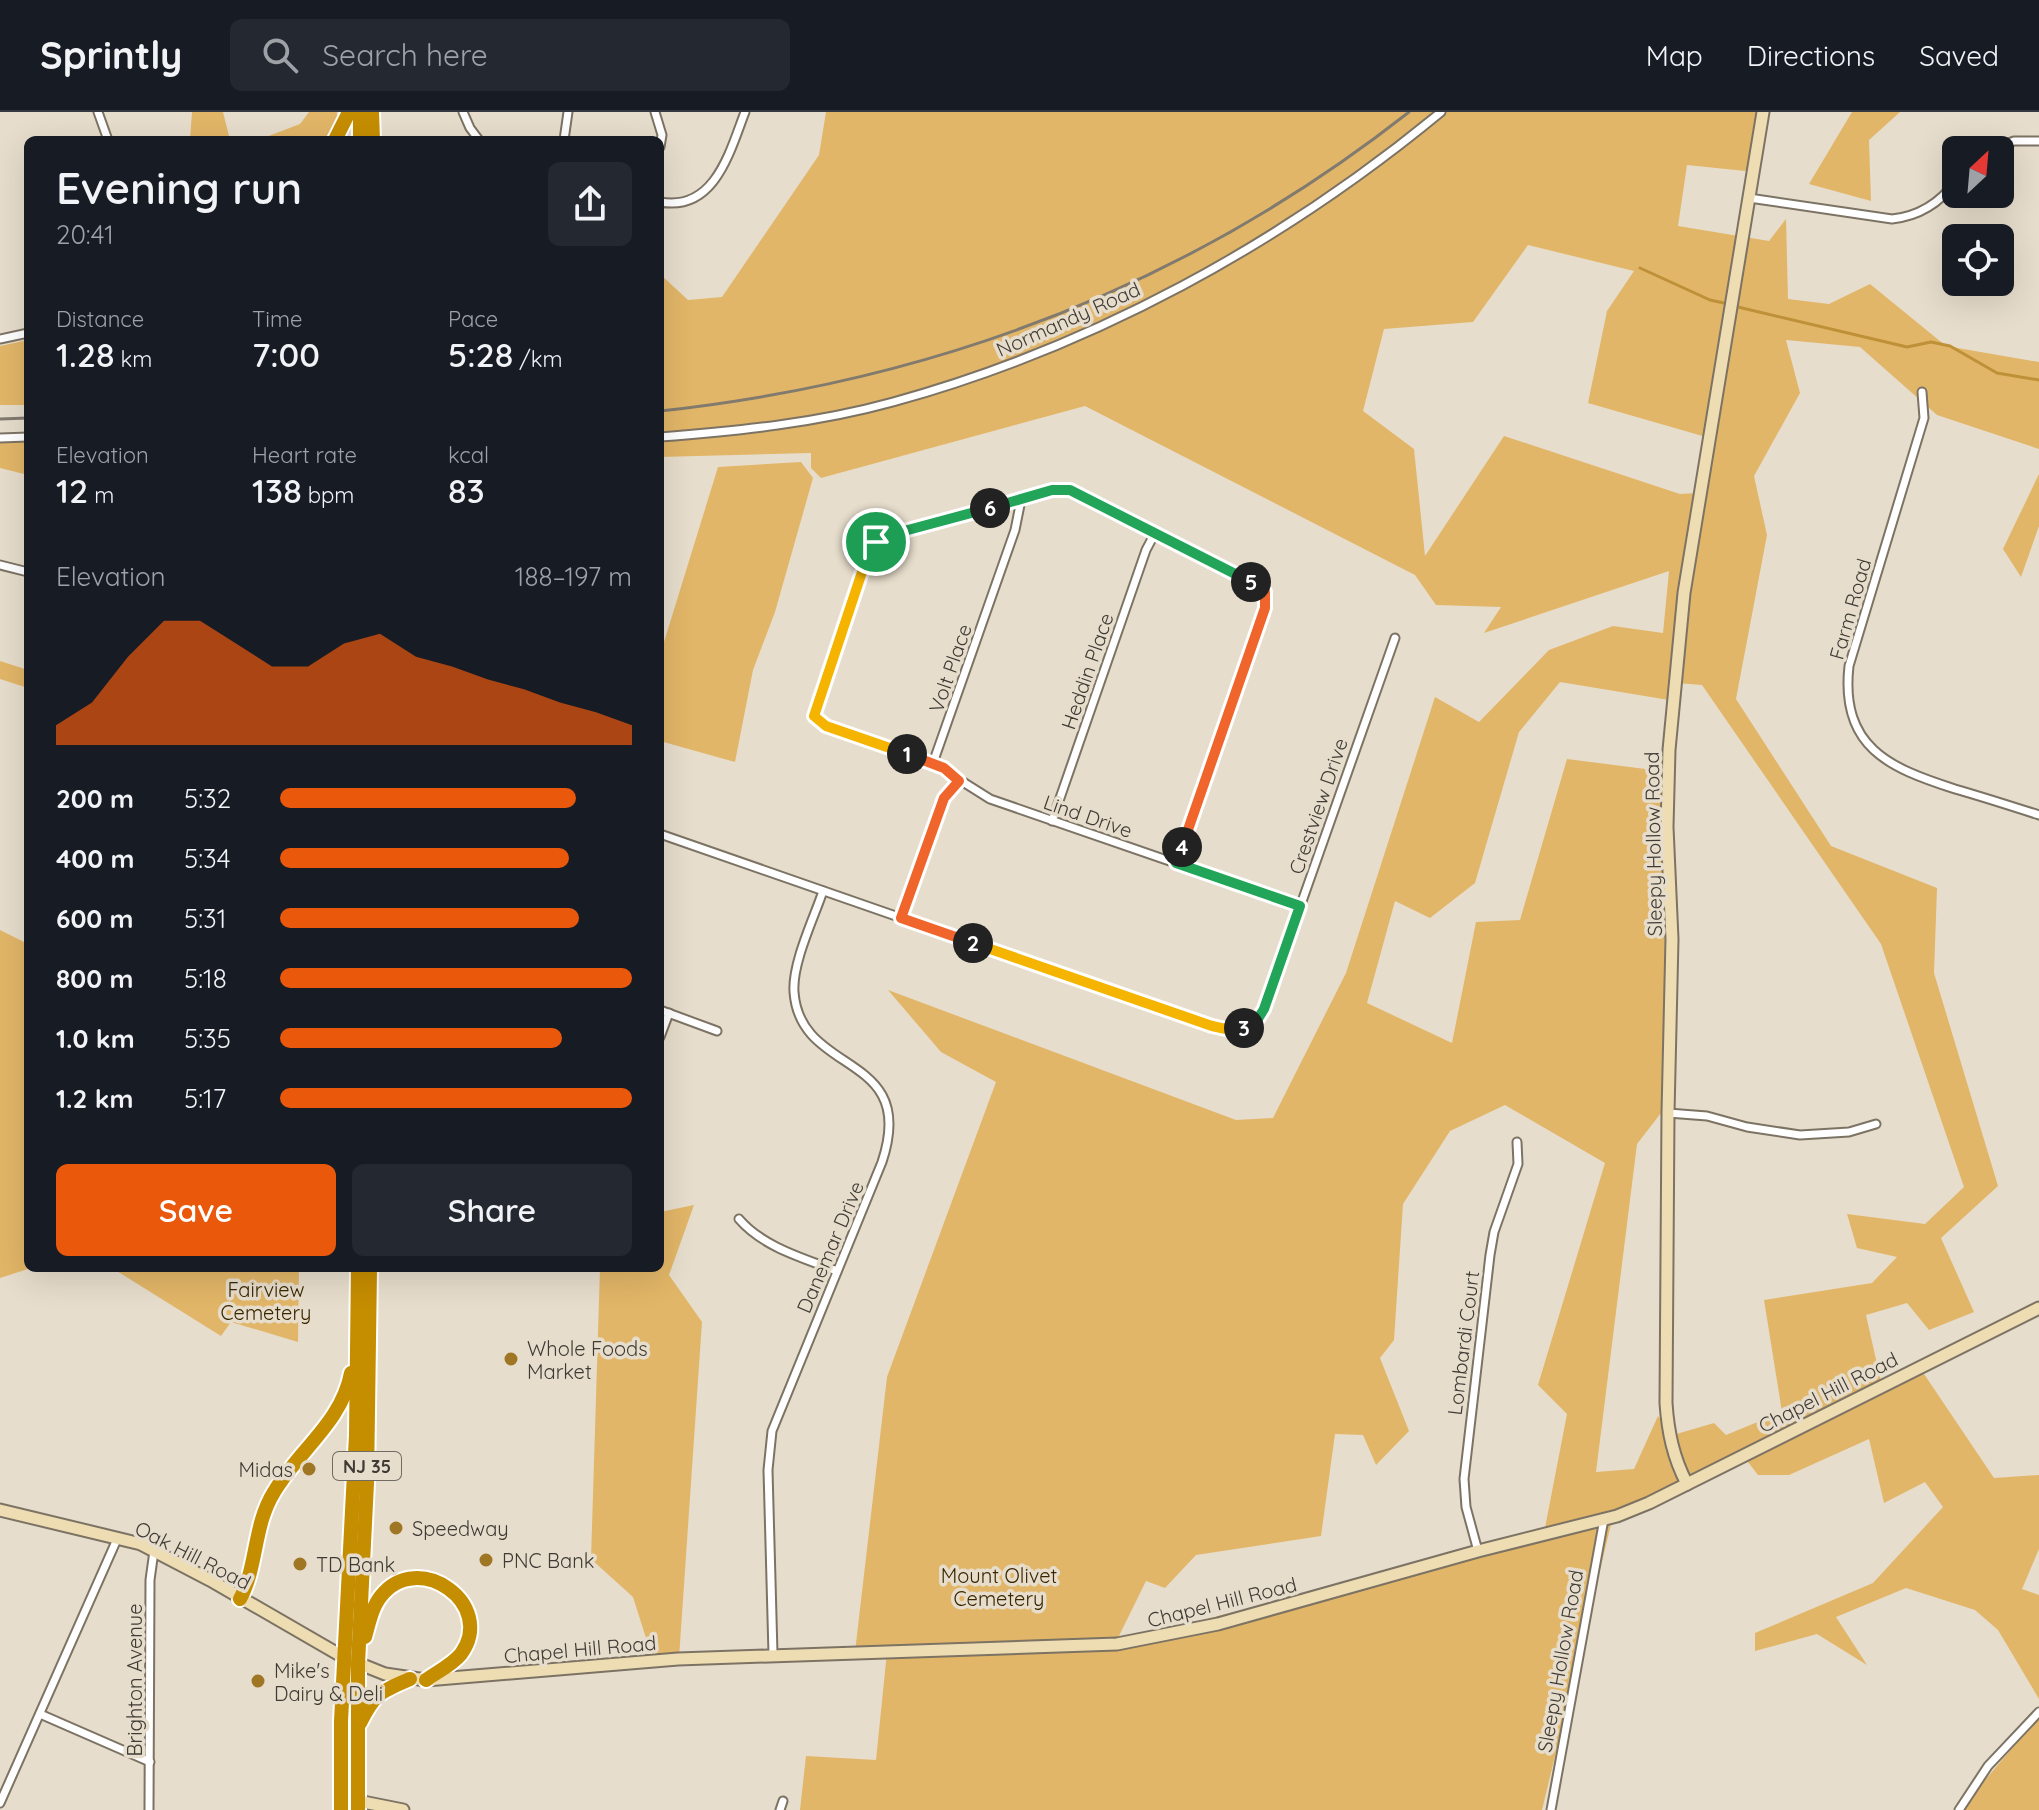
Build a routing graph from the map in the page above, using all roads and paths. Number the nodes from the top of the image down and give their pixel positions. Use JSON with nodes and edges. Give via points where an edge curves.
{"nodes":[{"id":1,"x":98,"y":112,"type":"edge"},
{"id":2,"x":349,"y":112,"type":"edge"},
{"id":3,"x":360,"y":112,"type":"edge"},
{"id":4,"x":372,"y":112,"type":"edge"},
{"id":5,"x":463,"y":112,"type":"edge"},
{"id":6,"x":568,"y":112,"type":"edge"},
{"id":7,"x":655,"y":112,"type":"edge"},
{"id":8,"x":745,"y":112,"type":"edge"},
{"id":9,"x":1441,"y":112,"type":"edge"},
{"id":10,"x":1763,"y":112,"type":"edge"},
{"id":11,"x":107,"y":136,"type":"edge"},
{"id":12,"x":337,"y":136,"type":"edge"},
{"id":13,"x":360,"y":136,"type":"edge"},
{"id":14,"x":373,"y":136,"type":"edge"},
{"id":15,"x":476,"y":136,"type":"edge"},
{"id":16,"x":565,"y":136,"type":"edge"},
{"id":17,"x":662,"y":136,"type":"edge"},
{"id":18,"x":2014,"y":141,"type":"edge"},
{"id":19,"x":2039,"y":141,"type":"edge"},
{"id":20,"x":1942,"y":196,"type":"edge"},
{"id":21,"x":1749,"y":198,"type":"junction"},
{"id":22,"x":664,"y":202,"type":"edge"},
{"id":23,"x":24,"y":334,"type":"edge"},
{"id":24,"x":0,"y":339,"type":"edge"},
{"id":25,"x":1922,"y":392,"type":"dead end"},
{"id":26,"x":24,"y":437,"type":"edge"},
{"id":27,"x":664,"y":437,"type":"edge"},
{"id":28,"x":0,"y":438,"type":"edge"},
{"id":29,"x":1021,"y":500,"type":"junction"},
{"id":30,"x":1155,"y":533,"type":"junction"},
{"id":31,"x":0,"y":565,"type":"edge"},
{"id":32,"x":24,"y":571,"type":"edge"},
{"id":33,"x":1395,"y":638,"type":"dead end"},
{"id":34,"x":933,"y":763,"type":"junction"},
{"id":35,"x":959,"y":781,"type":"junction"},
{"id":36,"x":2039,"y":815,"type":"edge"},
{"id":37,"x":1052,"y":821,"type":"junction"},
{"id":38,"x":664,"y":835,"type":"edge"},
{"id":39,"x":1176,"y":863,"type":"junction"},
{"id":40,"x":823,"y":891,"type":"junction"},
{"id":41,"x":1300,"y":906,"type":"junction"},
{"id":42,"x":901,"y":918,"type":"junction"},
{"id":43,"x":664,"y":1012,"type":"edge"},
{"id":44,"x":717,"y":1031,"type":"dead end"},
{"id":45,"x":1668,"y":1113,"type":"junction"},
{"id":46,"x":1876,"y":1124,"type":"dead end"},
{"id":47,"x":1517,"y":1142,"type":"dead end"},
{"id":48,"x":739,"y":1219,"type":"dead end"},
{"id":49,"x":837,"y":1271,"type":"junction"},
{"id":50,"x":358,"y":1272,"type":"edge"},
{"id":51,"x":370,"y":1272,"type":"edge"},
{"id":52,"x":2037,"y":1313,"type":"edge"},
{"id":53,"x":357,"y":1341,"type":"junction"},
{"id":54,"x":1687,"y":1484,"type":"junction"},
{"id":55,"x":0,"y":1510,"type":"edge"},
{"id":56,"x":1604,"y":1519,"type":"junction"},
{"id":57,"x":118,"y":1537,"type":"junction"},
{"id":58,"x":154,"y":1551,"type":"junction"},
{"id":59,"x":1478,"y":1551,"type":"junction"},
{"id":60,"x":240,"y":1599,"type":"junction"},
{"id":61,"x":773,"y":1654,"type":"junction"},
{"id":62,"x":352,"y":1661,"type":"junction"},
{"id":63,"x":410,"y":1679,"type":"junction"},
{"id":64,"x":426,"y":1680,"type":"junction"},
{"id":65,"x":2039,"y":1712,"type":"edge"},
{"id":66,"x":40,"y":1714,"type":"junction"},
{"id":67,"x":358,"y":1727,"type":"junction"},
{"id":68,"x":150,"y":1762,"type":"junction"},
{"id":69,"x":783,"y":1801,"type":"dead end"},
{"id":70,"x":0,"y":1803,"type":"edge"},
{"id":71,"x":358,"y":1806,"type":"edge"},
{"id":72,"x":149,"y":1810,"type":"edge"},
{"id":73,"x":341,"y":1810,"type":"edge"},
{"id":74,"x":403,"y":1810,"type":"edge"},
{"id":75,"x":780,"y":1810,"type":"edge"},
{"id":76,"x":1551,"y":1810,"type":"edge"},
{"id":77,"x":1959,"y":1810,"type":"edge"}],
"edges":[{"from":1,"to":11,"type":"street"},
{"from":2,"to":12,"type":"highway"},
{"from":3,"to":13,"type":"highway"},
{"from":4,"to":14,"type":"highway"},
{"from":5,"to":15,"type":"street"},
{"from":6,"to":16,"type":"street"},
{"from":7,"to":17,"type":"street"},
{"from":8,"to":22,"type":"street","via":[[721,174],[710,187],[682,202]]},
{"from":9,"to":27,"type":"street","name":"Normandy Road","via":[[1271,235],[1188,283],[1057,345],[881,405],[757,428]]},
{"from":10,"to":21,"type":"street","name":"Sleepy Hollow Road"},
{"from":18,"to":19,"type":"street"},
{"from":20,"to":21,"type":"street","via":[[1911,216],[1892,219]]},
{"from":21,"to":45,"type":"street","name":"Sleepy Hollow Road","via":[[1684,593],[1669,750]]},
{"from":23,"to":24,"type":"street"},
{"from":25,"to":36,"type":"street","name":"Farm Road","via":[[1924,418],[1849,666],[1850,707],[1864,737],[1892,765]]},
{"from":26,"to":28,"type":"street"},
{"from":29,"to":30,"type":"street","via":[[1070,490]]},
{"from":29,"to":34,"type":"street","name":"Volt Place"},
{"from":29,"to":34,"type":"street","via":[[893,534],[876,542],[867,557],[814,716],[826,726]]},
{"from":30,"to":37,"type":"street","name":"Heddin Place"},
{"from":30,"to":39,"type":"street","via":[[1265,592],[1265,608]]},
{"from":31,"to":32,"type":"street"},
{"from":33,"to":41,"type":"street","name":"Crestview Drive"},
{"from":34,"to":35,"type":"street"},
{"from":35,"to":37,"type":"street","name":"Lind Drive","via":[[990,799]]},
{"from":35,"to":42,"type":"street","via":[[944,798]]},
{"from":37,"to":39,"type":"street","name":"Lind Drive"},
{"from":38,"to":40,"type":"street","name":"Crestview Drive"},
{"from":39,"to":41,"type":"street","name":"Lind Drive"},
{"from":40,"to":42,"type":"street","name":"Crestview Drive"},
{"from":40,"to":49,"type":"street","name":"Danemar Drive","via":[[796,973],[797,1008],[814,1039],[874,1083],[889,1122],[888,1145]]},
{"from":41,"to":42,"type":"street","name":"Crestview Drive","via":[[1260,1016],[1235,1031]]},
{"from":43,"to":44,"type":"street"},
{"from":45,"to":46,"type":"street","via":[[1800,1135],[1849,1132]]},
{"from":45,"to":54,"type":"street","name":"Sleepy Hollow Road","via":[[1667,1425]]},
{"from":47,"to":59,"type":"street","name":"Lombardi Court","via":[[1518,1164],[1490,1255],[1465,1453],[1466,1507]]},
{"from":48,"to":49,"type":"street","via":[[762,1240]]},
{"from":49,"to":61,"type":"street","name":"Danemar Drive","via":[[770,1441]]},
{"from":50,"to":53,"type":"highway","number":"NJ 35"},
{"from":51,"to":62,"type":"highway","number":"NJ 35","via":[[367,1483]]},
{"from":52,"to":54,"type":"street","name":"Chapel Hill Road"},
{"from":53,"to":60,"type":"highway","via":[[338,1410],[283,1478],[263,1513],[253,1567]]},
{"from":53,"to":62,"type":"highway","number":"NJ 35"},
{"from":54,"to":56,"type":"street","name":"Chapel Hill Road"},
{"from":55,"to":57,"type":"street","name":"Oak Hill Road"},
{"from":56,"to":59,"type":"street","name":"Chapel Hill Road"},
{"from":56,"to":76,"type":"street","name":"Sleepy Hollow Road"},
{"from":57,"to":58,"type":"street","name":"Oak Hill Road"},
{"from":57,"to":66,"type":"street"},
{"from":58,"to":60,"type":"street","name":"Oak Hill Road"},
{"from":58,"to":68,"type":"street","name":"Brighton Avenue"},
{"from":59,"to":61,"type":"street","name":"Chapel Hill Road","via":[[1218,1624],[1117,1644]]},
{"from":60,"to":62,"type":"street","name":"Oak Hill Road"},
{"from":61,"to":64,"type":"street","name":"Chapel Hill Road"},
{"from":62,"to":63,"type":"street","name":"Chapel Hill Road"},
{"from":62,"to":64,"type":"highway","via":[[380,1596],[407,1579],[431,1579],[463,1601],[469,1627],[460,1654]]},
{"from":62,"to":67,"type":"highway","number":"NJ 35"},
{"from":62,"to":73,"type":"highway","number":"NJ 35","via":[[341,1721]]},
{"from":63,"to":64,"type":"street","name":"Chapel Hill Road"},
{"from":63,"to":67,"type":"highway","via":[[372,1700]]},
{"from":65,"to":77,"type":"street","via":[[1988,1766]]},
{"from":66,"to":68,"type":"street"},
{"from":66,"to":70,"type":"street"},
{"from":67,"to":71,"type":"highway","number":"NJ 35"},
{"from":68,"to":72,"type":"street","name":"Brighton Avenue"},
{"from":69,"to":75,"type":"street"},
{"from":71,"to":74,"type":"street"}]}
